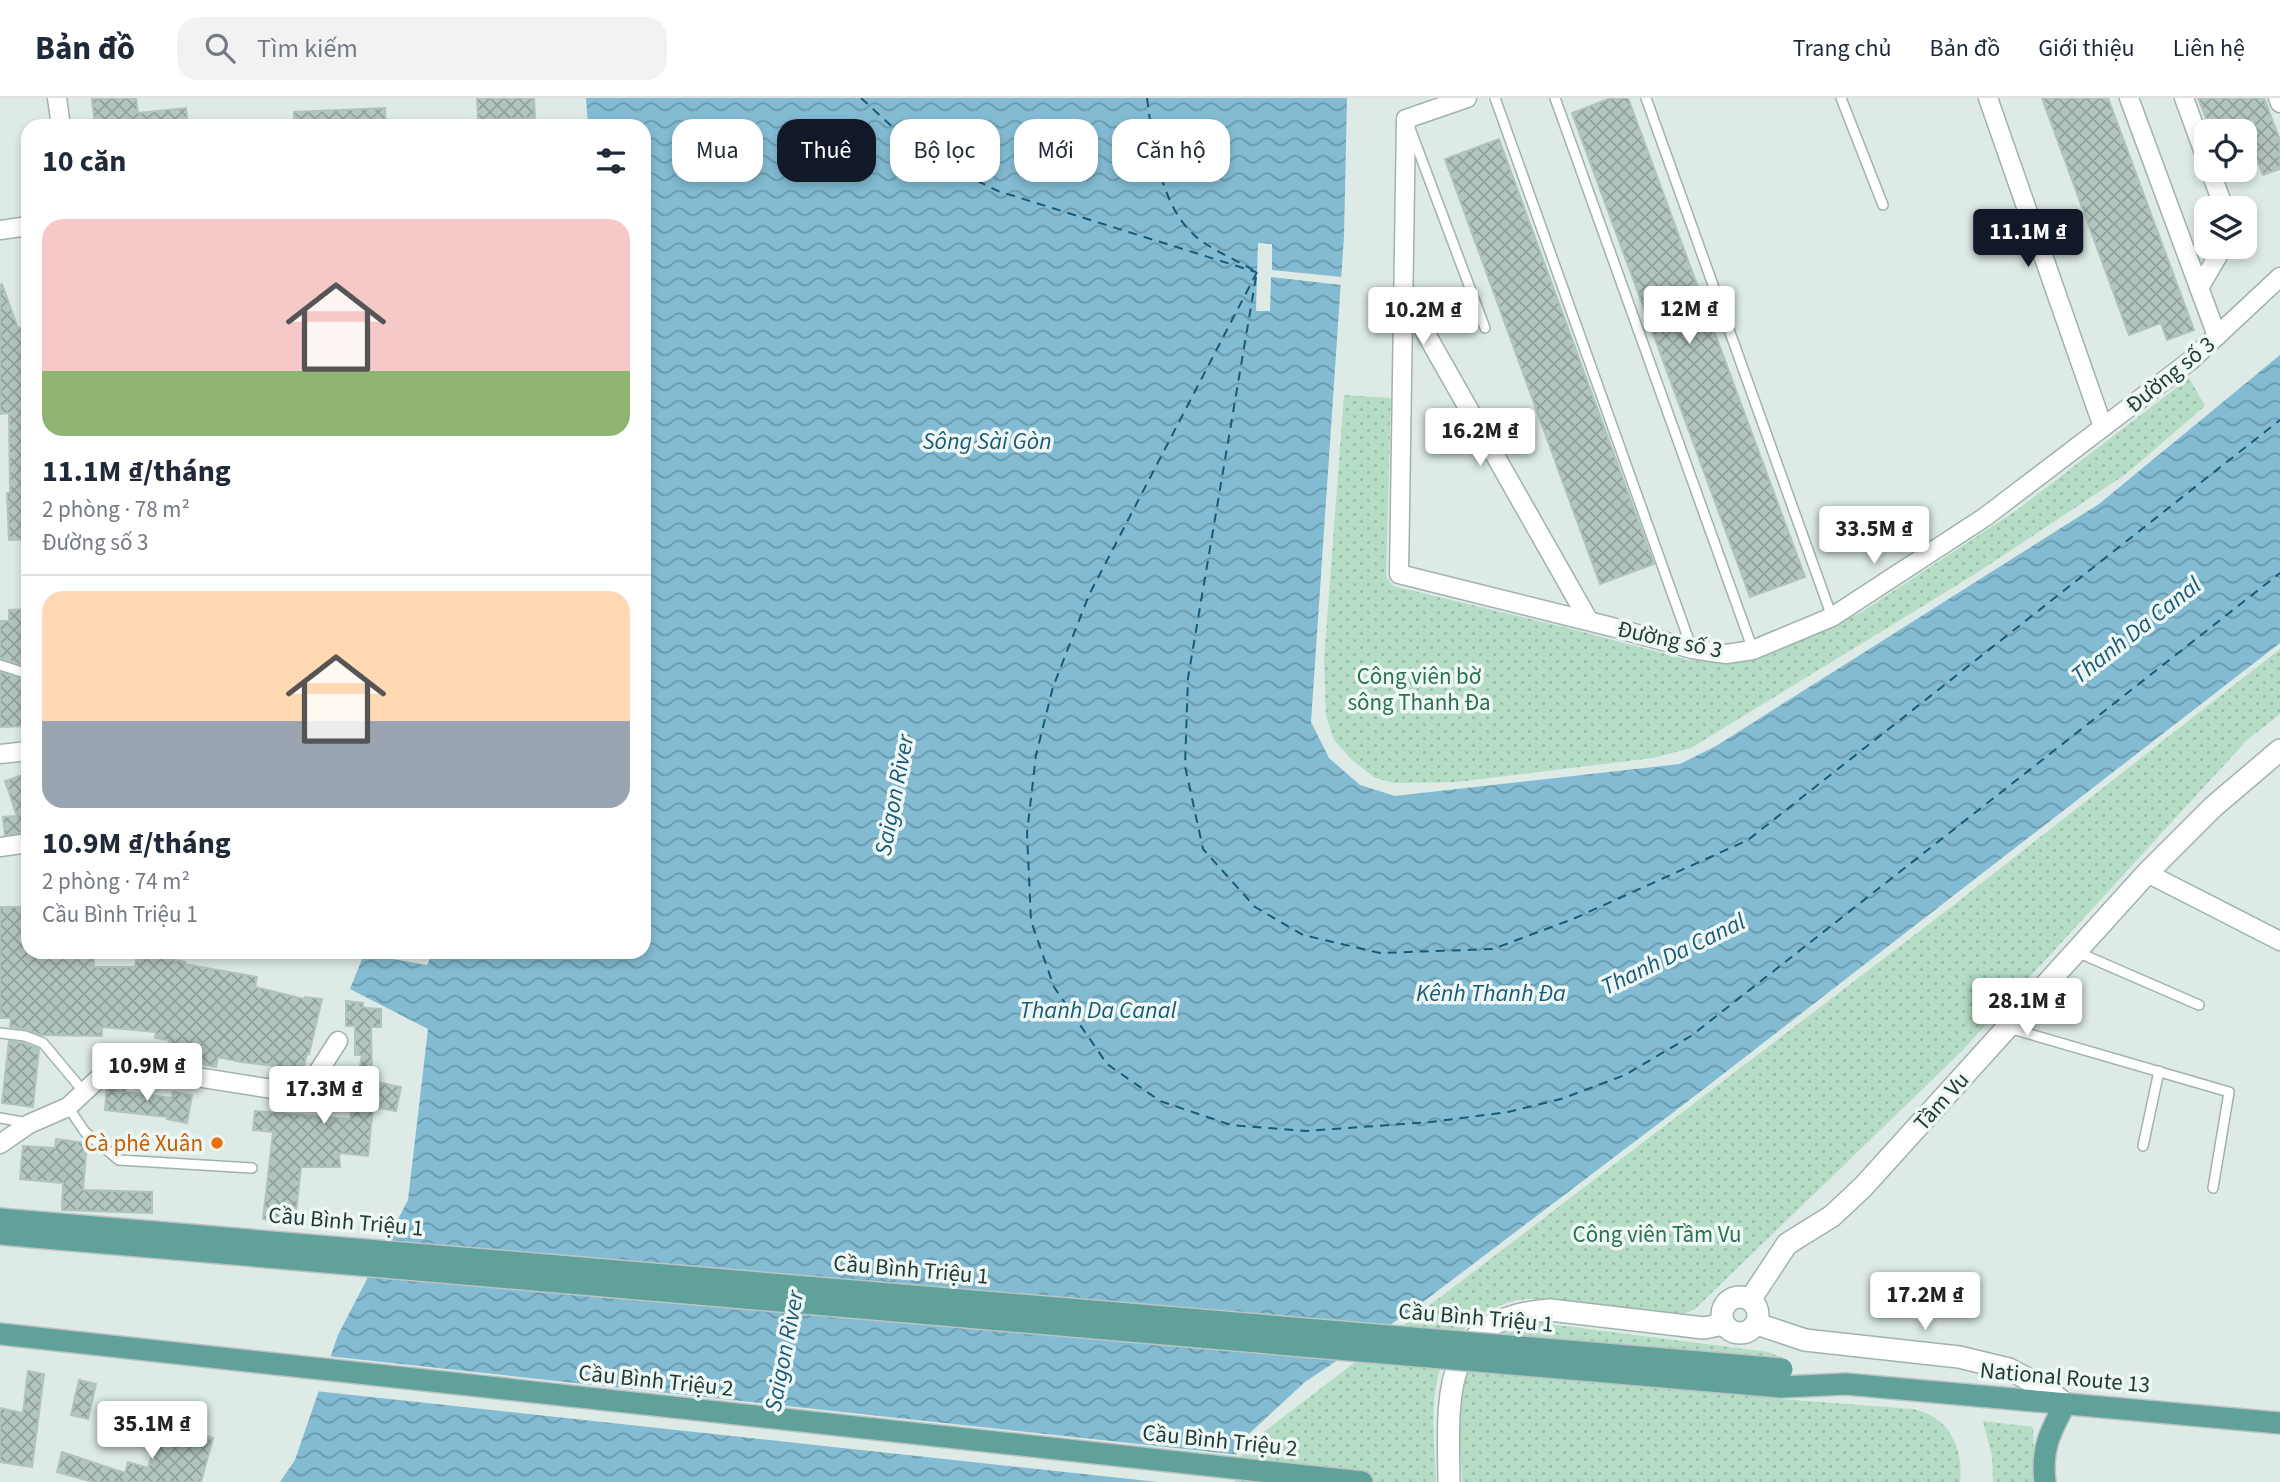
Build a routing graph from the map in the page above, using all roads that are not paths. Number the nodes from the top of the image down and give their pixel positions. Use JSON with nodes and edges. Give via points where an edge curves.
{"nodes":[{"id":1,"x":57,"y":98,"type":"edge"},
{"id":2,"x":1467,"y":98,"type":"edge"},
{"id":3,"x":1495,"y":98,"type":"edge"},
{"id":4,"x":1555,"y":98,"type":"edge"},
{"id":5,"x":1646,"y":98,"type":"edge"},
{"id":6,"x":1841,"y":98,"type":"edge"},
{"id":7,"x":1989,"y":98,"type":"edge"},
{"id":8,"x":2129,"y":98,"type":"edge"},
{"id":9,"x":2184,"y":98,"type":"edge"},
{"id":10,"x":2278,"y":98,"type":"edge"},
{"id":11,"x":2280,"y":103,"type":"edge"},
{"id":12,"x":60,"y":119,"type":"edge"},
{"id":13,"x":1406,"y":119,"type":"junction"},
{"id":14,"x":2194,"y":125,"type":"edge"},
{"id":15,"x":1883,"y":205,"type":"dead end"},
{"id":16,"x":21,"y":227,"type":"edge"},
{"id":17,"x":2,"y":231,"type":"edge"},
{"id":18,"x":2216,"y":259,"type":"edge"},
{"id":19,"x":2280,"y":277,"type":"edge"},
{"id":20,"x":2199,"y":288,"type":"junction"},
{"id":21,"x":1404,"y":295,"type":"junction"},
{"id":22,"x":1485,"y":328,"type":"dead end"},
{"id":23,"x":2217,"y":336,"type":"junction"},
{"id":24,"x":2103,"y":427,"type":"junction"},
{"id":25,"x":1832,"y":617,"type":"junction"},
{"id":26,"x":1589,"y":621,"type":"junction"},
{"id":27,"x":1692,"y":649,"type":"junction"},
{"id":28,"x":1753,"y":650,"type":"junction"},
{"id":29,"x":0,"y":665,"type":"edge"},
{"id":30,"x":21,"y":672,"type":"edge"},
{"id":31,"x":2280,"y":750,"type":"edge"},
{"id":32,"x":21,"y":752,"type":"edge"},
{"id":33,"x":0,"y":754,"type":"edge"},
{"id":34,"x":21,"y":844,"type":"edge"},
{"id":35,"x":0,"y":847,"type":"edge"},
{"id":36,"x":2147,"y":873,"type":"junction"},
{"id":37,"x":2280,"y":941,"type":"edge"},
{"id":38,"x":2075,"y":952,"type":"junction"},
{"id":39,"x":2199,"y":1005,"type":"dead end"},
{"id":40,"x":2009,"y":1027,"type":"junction"},
{"id":41,"x":0,"y":1033,"type":"edge"},
{"id":42,"x":338,"y":1041,"type":"dead end"},
{"id":43,"x":2159,"y":1071,"type":"junction"},
{"id":44,"x":84,"y":1092,"type":"junction"},
{"id":45,"x":68,"y":1108,"type":"junction"},
{"id":46,"x":0,"y":1118,"type":"edge"},
{"id":47,"x":29,"y":1124,"type":"junction"},
{"id":48,"x":0,"y":1144,"type":"edge"},
{"id":49,"x":2143,"y":1146,"type":"dead end"},
{"id":50,"x":252,"y":1168,"type":"dead end"},
{"id":51,"x":2213,"y":1188,"type":"dead end"},
{"id":52,"x":0,"y":1219,"type":"edge"},
{"id":53,"x":34,"y":1229,"type":"junction"},
{"id":54,"x":0,"y":1234,"type":"edge"},
{"id":55,"x":1750,"y":1300,"type":"junction"},
{"id":56,"x":1724,"y":1324,"type":"junction"},
{"id":57,"x":1757,"y":1324,"type":"junction"},
{"id":58,"x":0,"y":1334,"type":"edge"},
{"id":59,"x":1782,"y":1378,"type":"joint"},
{"id":60,"x":2065,"y":1404,"type":"junction"},
{"id":61,"x":2280,"y":1423,"type":"edge"},
{"id":62,"x":1362,"y":1482,"type":"edge"},
{"id":63,"x":1449,"y":1482,"type":"edge"},
{"id":64,"x":2045,"y":1482,"type":"edge"}],
"edges":[{"from":1,"to":12,"type":"street"},
{"from":2,"to":13,"type":"street"},
{"from":3,"to":27,"type":"lane"},
{"from":4,"to":28,"type":"lane"},
{"from":5,"to":25,"type":"lane"},
{"from":6,"to":15,"type":"lane"},
{"from":7,"to":24,"type":"street"},
{"from":8,"to":20,"type":"street"},
{"from":9,"to":14,"type":"street"},
{"from":10,"to":11,"type":"street"},
{"from":13,"to":21,"type":"street","name":"Đường số 3"},
{"from":13,"to":22,"type":"lane"},
{"from":16,"to":17,"type":"street"},
{"from":18,"to":20,"type":"street"},
{"from":19,"to":23,"type":"street","name":"Đường số 3"},
{"from":20,"to":23,"type":"street"},
{"from":21,"to":26,"type":"street"},
{"from":21,"to":26,"type":"street","name":"Đường số 3","via":[[1399,575]]},
{"from":23,"to":24,"type":"street","name":"Đường số 3"},
{"from":24,"to":25,"type":"street","name":"Đường số 3","via":[[1985,517]]},
{"from":25,"to":28,"type":"street","name":"Đường số 3"},
{"from":26,"to":27,"type":"street","name":"Đường số 3"},
{"from":27,"to":28,"type":"street","name":"Đường số 3","via":[[1726,654]]},
{"from":29,"to":30,"type":"lane"},
{"from":31,"to":36,"type":"street","name":"Tầm Vu","via":[[2213,807]]},
{"from":32,"to":33,"type":"street"},
{"from":34,"to":35,"type":"street"},
{"from":36,"to":37,"type":"street"},
{"from":36,"to":38,"type":"street","name":"Tầm Vu"},
{"from":38,"to":39,"type":"lane"},
{"from":38,"to":40,"type":"street","name":"Tầm Vu"},
{"from":40,"to":43,"type":"lane"},
{"from":40,"to":55,"type":"street","name":"Tầm Vu","via":[[1863,1187],[1832,1216],[1787,1244]]},
{"from":41,"to":44,"type":"lane","via":[[43,1043]]},
{"from":42,"to":44,"type":"street","via":[[304,1094],[114,1064]]},
{"from":43,"to":49,"type":"lane"},
{"from":43,"to":51,"type":"lane","via":[[2229,1091]]},
{"from":44,"to":45,"type":"street"},
{"from":45,"to":47,"type":"street"},
{"from":45,"to":50,"type":"lane","via":[[85,1132],[119,1160]]},
{"from":46,"to":47,"type":"lane"},
{"from":47,"to":48,"type":"street"},
{"from":52,"to":53,"type":"main road"},
{"from":53,"to":54,"type":"main road"},
{"from":53,"to":59,"type":"main road","name":"Cầu Bình Triệu 1","bridge":true},
{"from":55,"to":56,"type":"street","via":[[1728,1302]]},
{"from":55,"to":57,"type":"street","via":[[1757,1310]]},
{"from":56,"to":57,"type":"street","via":[[1736,1333]]},
{"from":56,"to":63,"type":"street","via":[[1704,1328],[1550,1310],[1524,1311],[1496,1322],[1474,1340],[1451,1382]]},
{"from":57,"to":60,"type":"street","via":[[1805,1340],[1959,1357],[2009,1369]]},
{"from":58,"to":62,"type":"main road","name":"Cầu Bình Triệu 2"},
{"from":59,"to":60,"type":"main road","name":"National Route 13"},
{"from":60,"to":61,"type":"main road","name":"National Route 13"},
{"from":60,"to":64,"type":"main road","via":[[2047,1439]]}]}
